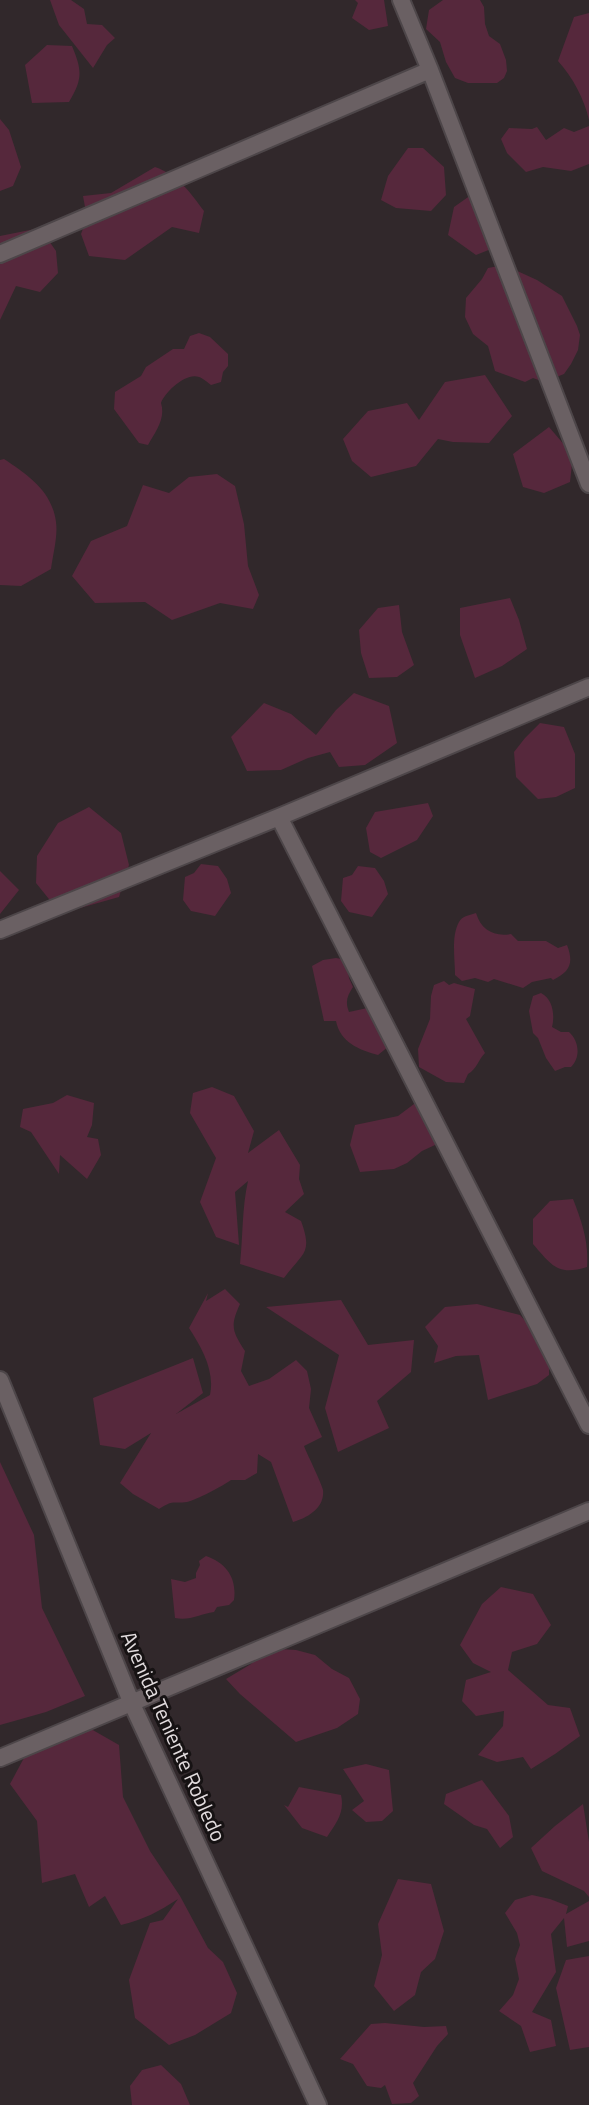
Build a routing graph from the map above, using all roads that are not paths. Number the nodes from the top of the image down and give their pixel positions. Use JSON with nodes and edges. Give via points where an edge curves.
{"nodes":[{"id":1,"x":401,"y":0,"type":"edge"},
{"id":2,"x":430,"y":70,"type":"junction"},
{"id":3,"x":0,"y":254,"type":"edge"},
{"id":4,"x":589,"y":484,"type":"edge"},
{"id":5,"x":589,"y":687,"type":"edge"},
{"id":6,"x":279,"y":817,"type":"junction"},
{"id":7,"x":0,"y":930,"type":"edge"},
{"id":8,"x":0,"y":1380,"type":"edge"},
{"id":9,"x":589,"y":1425,"type":"edge"},
{"id":10,"x":589,"y":1511,"type":"edge"},
{"id":11,"x":132,"y":1704,"type":"junction"},
{"id":12,"x":0,"y":1758,"type":"edge"},
{"id":13,"x":318,"y":2105,"type":"edge"}],
"edges":[{"from":1,"to":2,"type":"street"},
{"from":2,"to":3,"type":"street"},
{"from":2,"to":4,"type":"street"},
{"from":5,"to":6,"type":"street"},
{"from":6,"to":7,"type":"street"},
{"from":6,"to":9,"type":"street"},
{"from":8,"to":11,"type":"street","name":"Avenida Teniente Robledo"},
{"from":10,"to":11,"type":"street"},
{"from":11,"to":12,"type":"street"},
{"from":11,"to":13,"type":"street","name":"Avenida Teniente Robledo"}]}
